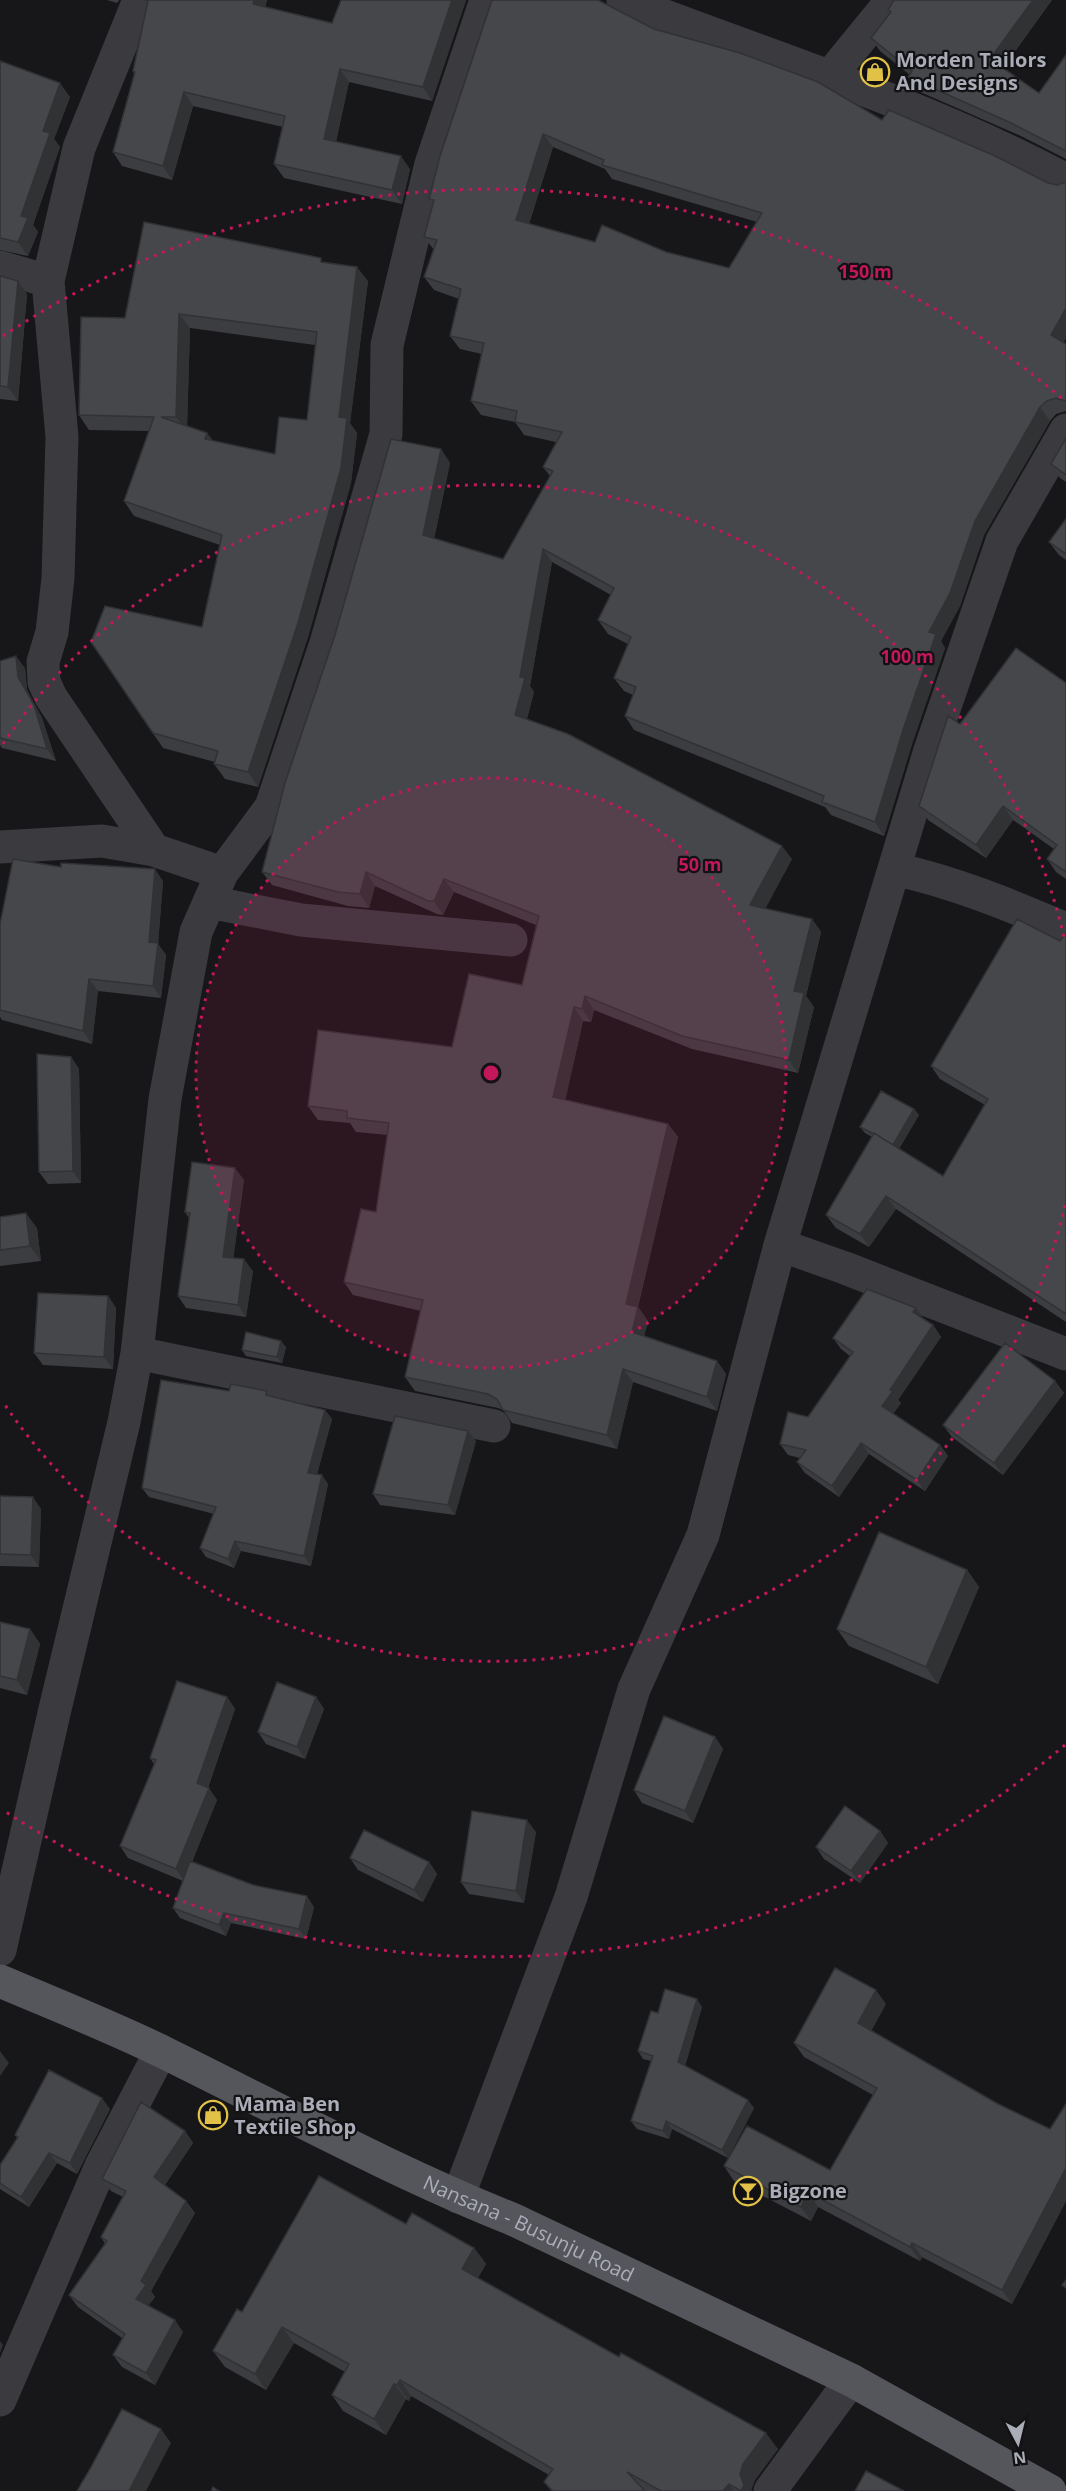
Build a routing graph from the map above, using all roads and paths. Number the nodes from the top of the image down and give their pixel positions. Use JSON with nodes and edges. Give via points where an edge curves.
{"nodes":[{"id":1,"x":139,"y":0,"type":"edge"},
{"id":2,"x":486,"y":0,"type":"edge"},
{"id":3,"x":623,"y":0,"type":"edge"},
{"id":4,"x":892,"y":0,"type":"edge"},
{"id":5,"x":830,"y":76,"type":"junction"},
{"id":6,"x":1066,"y":180,"type":"edge"},
{"id":7,"x":0,"y":267,"type":"edge"},
{"id":8,"x":48,"y":281,"type":"junction"},
{"id":9,"x":1066,"y":430,"type":"edge"},
{"id":10,"x":0,"y":847,"type":"edge"},
{"id":11,"x":154,"y":850,"type":"junction"},
{"id":12,"x":894,"y":869,"type":"junction"},
{"id":13,"x":215,"y":887,"type":"junction"},
{"id":14,"x":1066,"y":929,"type":"edge"},
{"id":15,"x":511,"y":940,"type":"dead end"},
{"id":16,"x":780,"y":1245,"type":"junction"},
{"id":17,"x":137,"y":1353,"type":"junction"},
{"id":18,"x":1066,"y":1354,"type":"edge"},
{"id":19,"x":494,"y":1426,"type":"dead end"},
{"id":20,"x":0,"y":1950,"type":"edge"},
{"id":21,"x":0,"y":1981,"type":"edge"},
{"id":22,"x":161,"y":2051,"type":"junction"},
{"id":23,"x":458,"y":2197,"type":"junction"},
{"id":24,"x":851,"y":2380,"type":"junction"},
{"id":25,"x":0,"y":2400,"type":"edge"},
{"id":26,"x":770,"y":2491,"type":"edge"},
{"id":27,"x":1050,"y":2491,"type":"edge"}],
"edges":[{"from":1,"to":8,"type":"street","via":[[79,148]]},
{"from":2,"to":13,"type":"street","via":[[431,164],[387,345],[386,434],[326,643],[271,807]]},
{"from":3,"to":5,"type":"street"},
{"from":4,"to":5,"type":"street"},
{"from":5,"to":6,"type":"street","via":[[1025,158]]},
{"from":7,"to":8,"type":"street"},
{"from":8,"to":11,"type":"street","via":[[62,438],[58,578],[52,632],[43,662],[44,682]]},
{"from":9,"to":12,"type":"street","via":[[1002,541],[930,750]]},
{"from":10,"to":11,"type":"street","via":[[102,841]]},
{"from":11,"to":13,"type":"street"},
{"from":12,"to":14,"type":"street","via":[[933,877]]},
{"from":12,"to":16,"type":"street"},
{"from":13,"to":15,"type":"street","via":[[301,920]]},
{"from":13,"to":17,"type":"street","via":[[196,932],[165,1099]]},
{"from":16,"to":18,"type":"street"},
{"from":16,"to":23,"type":"street","via":[[703,1535],[634,1689],[571,1897]]},
{"from":17,"to":19,"type":"street"},
{"from":17,"to":20,"type":"street"},
{"from":21,"to":22,"type":"main road","name":"Nansana - Busunju Road"},
{"from":22,"to":23,"type":"main road","name":"Nansana - Busunju Road"},
{"from":22,"to":25,"type":"street","via":[[101,2166]]},
{"from":23,"to":24,"type":"main road","name":"Nansana - Busunju Road"},
{"from":24,"to":26,"type":"street"},
{"from":24,"to":27,"type":"main road","name":"Nansana - Busunju Road"}]}
